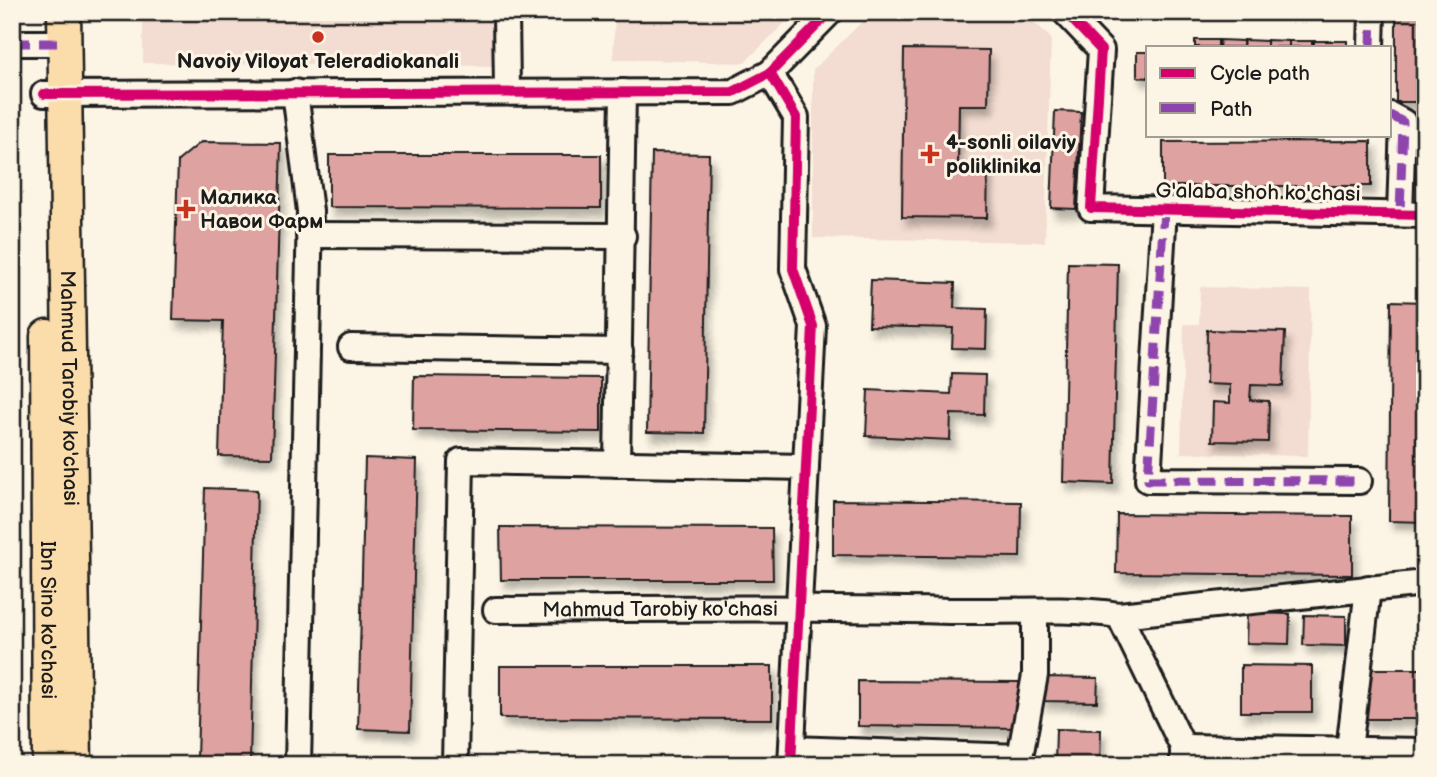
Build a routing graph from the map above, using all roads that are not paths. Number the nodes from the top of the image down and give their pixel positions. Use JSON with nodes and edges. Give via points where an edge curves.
{"nodes":[{"id":1,"x":506,"y":12,"type":"edge"},
{"id":2,"x":830,"y":12,"type":"edge"},
{"id":3,"x":1065,"y":12,"type":"edge"},
{"id":4,"x":1372,"y":12,"type":"edge"},
{"id":5,"x":45,"y":31,"type":"edge"},
{"id":6,"x":1371,"y":46,"type":"edge"},
{"id":7,"x":770,"y":73,"type":"junction"},
{"id":8,"x":295,"y":92,"type":"junction"},
{"id":9,"x":507,"y":92,"type":"junction"},
{"id":10,"x":623,"y":92,"type":"junction"},
{"id":11,"x":54,"y":94,"type":"junction"},
{"id":12,"x":1392,"y":116,"type":"edge"},
{"id":13,"x":1164,"y":209,"type":"junction"},
{"id":14,"x":1400,"y":214,"type":"junction"},
{"id":15,"x":1425,"y":215,"type":"edge"},
{"id":16,"x":309,"y":235,"type":"junction"},
{"id":17,"x":623,"y":236,"type":"junction"},
{"id":18,"x":351,"y":347,"type":"dead end"},
{"id":19,"x":620,"y":351,"type":"junction"},
{"id":20,"x":617,"y":464,"type":"junction"},
{"id":21,"x":806,"y":467,"type":"junction"},
{"id":22,"x":1359,"y":481,"type":"dead end"},
{"id":23,"x":1425,"y":583,"type":"edge"},
{"id":24,"x":1368,"y":588,"type":"junction"},
{"id":25,"x":799,"y":607,"type":"junction"},
{"id":26,"x":496,"y":610,"type":"dead end"},
{"id":27,"x":1035,"y":613,"type":"junction"},
{"id":28,"x":1119,"y":615,"type":"junction"},
{"id":29,"x":1349,"y":750,"type":"junction"},
{"id":30,"x":1425,"y":751,"type":"edge"},
{"id":31,"x":1183,"y":756,"type":"edge"},
{"id":32,"x":792,"y":757,"type":"edge"},
{"id":33,"x":1020,"y":761,"type":"edge"},
{"id":34,"x":49,"y":765,"type":"edge"},
{"id":35,"x":75,"y":765,"type":"edge"},
{"id":36,"x":298,"y":765,"type":"edge"},
{"id":37,"x":455,"y":765,"type":"edge"}],
"edges":[{"from":1,"to":9,"type":"street"},
{"from":2,"to":7,"type":"street"},
{"from":3,"to":13,"type":"street","name":"G'alaba shoh ko'chasi","via":[[1101,50],[1091,208]]},
{"from":4,"to":6,"type":"street"},
{"from":5,"to":11,"type":"main road","name":"Mahmud Tarobiy ko'chasi"},
{"from":7,"to":10,"type":"street","via":[[733,92]]},
{"from":7,"to":21,"type":"street","via":[[796,117],[793,269],[813,326]]},
{"from":8,"to":9,"type":"street"},
{"from":8,"to":11,"type":"street"},
{"from":8,"to":16,"type":"street"},
{"from":9,"to":10,"type":"street"},
{"from":10,"to":17,"type":"street"},
{"from":11,"to":34,"type":"main road","name":"Ibn Sino ko'chasi"},
{"from":11,"to":35,"type":"main road","name":"Mahmud Tarobiy ko'chasi"},
{"from":12,"to":14,"type":"street","via":[[1403,122]]},
{"from":13,"to":14,"type":"street","name":"G'alaba shoh ko'chasi"},
{"from":13,"to":22,"type":"street","name":"G'alaba shoh ko'chasi","via":[[1148,480]]},
{"from":14,"to":15,"type":"street","name":"G'alaba shoh ko'chasi"},
{"from":16,"to":17,"type":"street"},
{"from":16,"to":36,"type":"street"},
{"from":17,"to":19,"type":"street"},
{"from":18,"to":19,"type":"street"},
{"from":19,"to":20,"type":"street"},
{"from":20,"to":21,"type":"street"},
{"from":20,"to":37,"type":"street","via":[[461,461]]},
{"from":21,"to":25,"type":"street"},
{"from":23,"to":24,"type":"street","name":"Mahmud Tarobiy ko'chasi"},
{"from":24,"to":28,"type":"street","name":"Mahmud Tarobiy ko'chasi"},
{"from":24,"to":29,"type":"street"},
{"from":25,"to":26,"type":"street","name":"Mahmud Tarobiy ko'chasi"},
{"from":25,"to":27,"type":"street","name":"Mahmud Tarobiy ko'chasi"},
{"from":25,"to":32,"type":"street"},
{"from":27,"to":28,"type":"street","name":"Mahmud Tarobiy ko'chasi","via":[[1084,610]]},
{"from":27,"to":33,"type":"street","via":[[1035,675]]},
{"from":28,"to":31,"type":"street"},
{"from":29,"to":30,"type":"street"},
{"from":29,"to":31,"type":"street"},
{"from":32,"to":33,"type":"street"}]}
